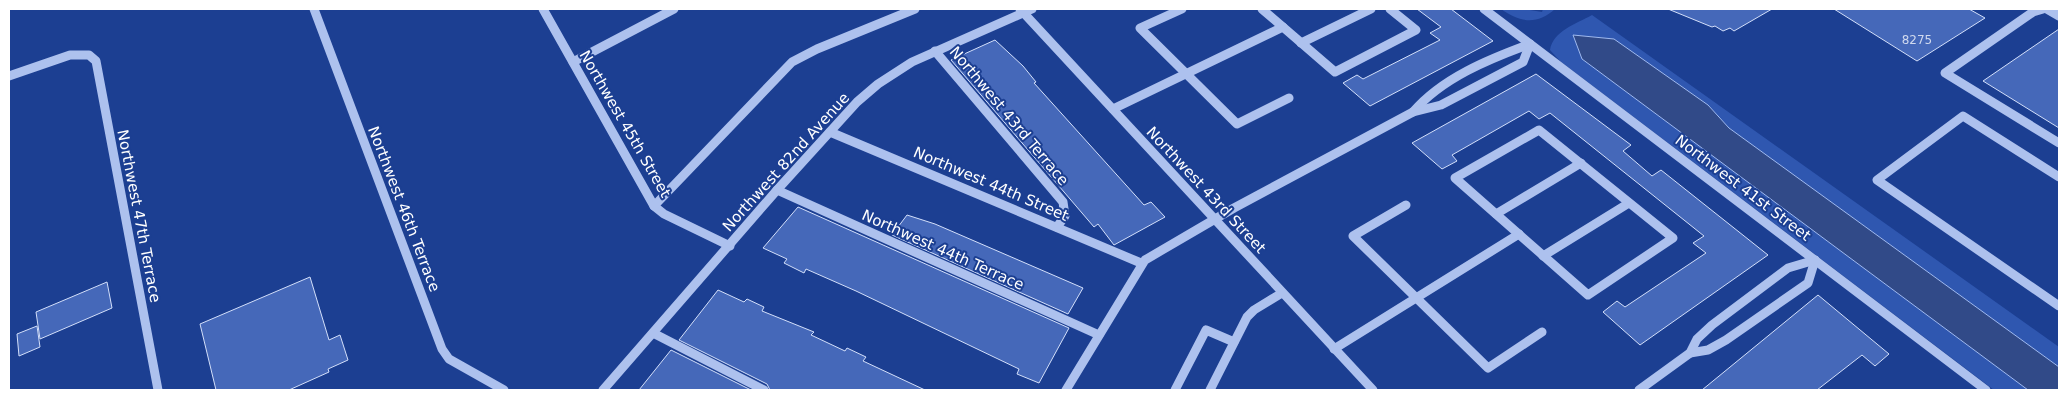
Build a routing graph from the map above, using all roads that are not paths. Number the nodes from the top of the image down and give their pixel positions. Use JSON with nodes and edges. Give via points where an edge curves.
{"nodes":[{"id":1,"x":314,"y":9,"type":"edge"},
{"id":2,"x":543,"y":9,"type":"edge"},
{"id":3,"x":674,"y":9,"type":"edge"},
{"id":4,"x":915,"y":9,"type":"edge"},
{"id":5,"x":1032,"y":9,"type":"edge"},
{"id":6,"x":1182,"y":9,"type":"edge"},
{"id":7,"x":1371,"y":9,"type":"edge"},
{"id":8,"x":1390,"y":9,"type":"edge"},
{"id":9,"x":1484,"y":9,"type":"edge"},
{"id":10,"x":2045,"y":9,"type":"edge"},
{"id":11,"x":1267,"y":10,"type":"edge"},
{"id":12,"x":1022,"y":11,"type":"edge"},
{"id":13,"x":2059,"y":16,"type":"edge"},
{"id":14,"x":1283,"y":27,"type":"junction"},
{"id":15,"x":1301,"y":43,"type":"junction"},
{"id":16,"x":1530,"y":44,"type":"junction"},
{"id":17,"x":935,"y":50,"type":"junction"},
{"id":18,"x":573,"y":62,"type":"junction"},
{"id":19,"x":1186,"y":74,"type":"junction"},
{"id":20,"x":9,"y":76,"type":"edge"},
{"id":21,"x":1289,"y":98,"type":"dead end"},
{"id":22,"x":1113,"y":109,"type":"junction"},
{"id":23,"x":1413,"y":112,"type":"junction"},
{"id":24,"x":830,"y":132,"type":"junction"},
{"id":25,"x":2059,"y":143,"type":"edge"},
{"id":26,"x":1581,"y":163,"type":"junction"},
{"id":27,"x":2059,"y":177,"type":"edge"},
{"id":28,"x":777,"y":190,"type":"junction"},
{"id":29,"x":1629,"y":203,"type":"junction"},
{"id":30,"x":1406,"y":205,"type":"dead end"},
{"id":31,"x":654,"y":206,"type":"junction"},
{"id":32,"x":1496,"y":214,"type":"junction"},
{"id":33,"x":1215,"y":219,"type":"junction"},
{"id":34,"x":1057,"y":227,"type":"junction"},
{"id":35,"x":1519,"y":234,"type":"junction"},
{"id":36,"x":730,"y":246,"type":"junction"},
{"id":37,"x":1543,"y":256,"type":"junction"},
{"id":38,"x":1815,"y":260,"type":"junction"},
{"id":39,"x":1141,"y":263,"type":"junction"},
{"id":40,"x":1282,"y":293,"type":"junction"},
{"id":41,"x":1417,"y":298,"type":"junction"},
{"id":42,"x":2059,"y":306,"type":"edge"},
{"id":43,"x":1542,"y":332,"type":"dead end"},
{"id":44,"x":653,"y":334,"type":"junction"},
{"id":45,"x":1099,"y":335,"type":"junction"},
{"id":46,"x":1234,"y":342,"type":"junction"},
{"id":47,"x":1334,"y":349,"type":"junction"},
{"id":48,"x":1690,"y":353,"type":"junction"},
{"id":49,"x":158,"y":390,"type":"edge"},
{"id":50,"x":504,"y":390,"type":"edge"},
{"id":51,"x":603,"y":390,"type":"edge"},
{"id":52,"x":764,"y":390,"type":"edge"},
{"id":53,"x":1066,"y":390,"type":"edge"},
{"id":54,"x":1175,"y":390,"type":"edge"},
{"id":55,"x":1210,"y":390,"type":"edge"},
{"id":56,"x":1373,"y":390,"type":"edge"},
{"id":57,"x":1639,"y":390,"type":"edge"},
{"id":58,"x":1986,"y":390,"type":"edge"}],
"edges":[{"from":1,"to":50,"type":"street","name":"Northwest 46th Terrace","via":[[442,349],[449,359]]},
{"from":2,"to":18,"type":"street","name":"Northwest 45th Street"},
{"from":3,"to":18,"type":"street"},
{"from":4,"to":31,"type":"street","via":[[792,62]]},
{"from":5,"to":12,"type":"street","name":"Northwest 82nd Avenue"},
{"from":6,"to":19,"type":"street","via":[[1140,28]]},
{"from":7,"to":15,"type":"street"},
{"from":8,"to":15,"type":"street","via":[[1416,30],[1335,72]]},
{"from":9,"to":16,"type":"street","name":"Northwest 41st Street"},
{"from":10,"to":13,"type":"street"},
{"from":10,"to":25,"type":"street","via":[[2033,12],[1945,73]]},
{"from":11,"to":14,"type":"street"},
{"from":12,"to":17,"type":"street","name":"Northwest 82nd Avenue"},
{"from":12,"to":22,"type":"street","name":"Northwest 43rd Street"},
{"from":14,"to":15,"type":"street"},
{"from":14,"to":19,"type":"street"},
{"from":16,"to":23,"type":"street","via":[[1508,51],[1447,85],[1419,103]]},
{"from":16,"to":23,"type":"street","via":[[1522,62],[1442,105]]},
{"from":16,"to":38,"type":"street","name":"Northwest 41st Street"},
{"from":17,"to":24,"type":"street","name":"Northwest 82nd Avenue","via":[[878,84]]},
{"from":17,"to":34,"type":"street","name":"Northwest 43rd Terrace","via":[[1063,202],[1066,212]]},
{"from":18,"to":31,"type":"street","name":"Northwest 45th Street"},
{"from":19,"to":21,"type":"street","via":[[1237,124]]},
{"from":19,"to":22,"type":"street"},
{"from":20,"to":49,"type":"street","name":"Northwest 47th Terrace","via":[[70,55],[92,56],[97,64]]},
{"from":22,"to":33,"type":"street","name":"Northwest 43rd Street"},
{"from":23,"to":33,"type":"street"},
{"from":24,"to":28,"type":"street","name":"Northwest 82nd Avenue"},
{"from":24,"to":34,"type":"street","name":"Northwest 44th Street"},
{"from":26,"to":29,"type":"street"},
{"from":26,"to":32,"type":"street"},
{"from":26,"to":32,"type":"street","via":[[1539,130],[1455,178]]},
{"from":27,"to":42,"type":"street","via":[[1963,116],[1877,180]]},
{"from":28,"to":36,"type":"street","name":"Northwest 82nd Avenue"},
{"from":28,"to":45,"type":"street","name":"Northwest 44th Terrace"},
{"from":29,"to":37,"type":"street"},
{"from":29,"to":37,"type":"street","via":[[1674,238],[1588,295]]},
{"from":30,"to":41,"type":"street","via":[[1353,236]]},
{"from":31,"to":36,"type":"street","name":"Northwest 45th Street"},
{"from":32,"to":35,"type":"street"},
{"from":33,"to":39,"type":"street"},
{"from":33,"to":40,"type":"street","name":"Northwest 43rd Street"},
{"from":34,"to":39,"type":"street","name":"Northwest 44th Street"},
{"from":35,"to":37,"type":"street"},
{"from":35,"to":41,"type":"street"},
{"from":36,"to":44,"type":"street","name":"Northwest 82nd Avenue"},
{"from":38,"to":48,"type":"street","via":[[1780,273],[1712,325],[1697,339]]},
{"from":38,"to":48,"type":"street","via":[[1808,283],[1726,340],[1708,350]]},
{"from":38,"to":58,"type":"street","name":"Northwest 41st Street"},
{"from":39,"to":45,"type":"street"},
{"from":40,"to":46,"type":"street","via":[[1250,314]]},
{"from":40,"to":47,"type":"street","name":"Northwest 43rd Street"},
{"from":41,"to":43,"type":"street","via":[[1488,368]]},
{"from":41,"to":47,"type":"street"},
{"from":44,"to":51,"type":"street","name":"Northwest 82nd Avenue"},
{"from":44,"to":52,"type":"street"},
{"from":45,"to":53,"type":"street"},
{"from":46,"to":54,"type":"street","via":[[1206,330]]},
{"from":46,"to":55,"type":"street"},
{"from":47,"to":56,"type":"street","name":"Northwest 43rd Street"},
{"from":48,"to":57,"type":"street"}]}
